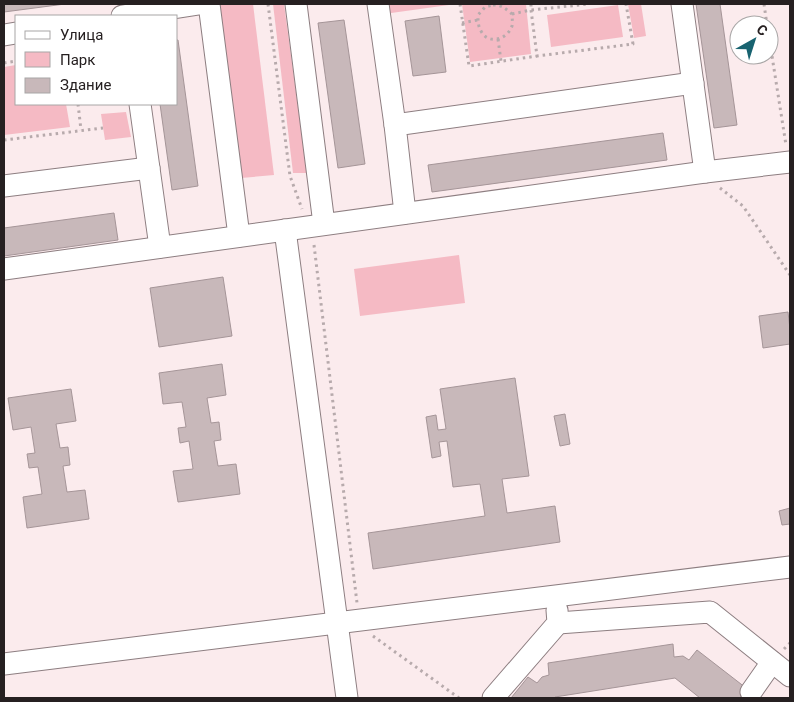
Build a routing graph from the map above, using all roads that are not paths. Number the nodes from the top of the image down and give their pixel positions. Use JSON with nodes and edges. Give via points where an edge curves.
{"nodes":[{"id":1,"x":199,"y":4,"type":"edge"},
{"id":2,"x":209,"y":4,"type":"edge"},
{"id":3,"x":296,"y":4,"type":"edge"},
{"id":4,"x":378,"y":4,"type":"edge"},
{"id":5,"x":682,"y":4,"type":"edge"},
{"id":6,"x":132,"y":15,"type":"edge"},
{"id":7,"x":693,"y":83,"type":"junction"},
{"id":8,"x":140,"y":105,"type":"edge"},
{"id":9,"x":394,"y":125,"type":"junction"},
{"id":10,"x":790,"y":162,"type":"edge"},
{"id":11,"x":149,"y":168,"type":"junction"},
{"id":12,"x":706,"y":172,"type":"junction"},
{"id":13,"x":4,"y":186,"type":"edge"},
{"id":14,"x":405,"y":213,"type":"junction"},
{"id":15,"x":284,"y":230,"type":"junction"},
{"id":16,"x":319,"y":232,"type":"junction"},
{"id":17,"x":239,"y":236,"type":"junction"},
{"id":18,"x":160,"y":247,"type":"junction"},
{"id":19,"x":4,"y":269,"type":"edge"},
{"id":20,"x":790,"y":567,"type":"edge"},
{"id":21,"x":556,"y":596,"type":"junction"},
{"id":22,"x":337,"y":623,"type":"junction"},
{"id":23,"x":558,"y":623,"type":"junction"},
{"id":24,"x":772,"y":662,"type":"junction"},
{"id":25,"x":4,"y":664,"type":"edge"},
{"id":26,"x":790,"y":676,"type":"edge"},
{"id":27,"x":751,"y":692,"type":"dead end"},
{"id":28,"x":347,"y":698,"type":"edge"},
{"id":29,"x":493,"y":698,"type":"edge"}],
"edges":[{"from":1,"to":6,"type":"lane"},
{"from":2,"to":17,"type":"lane"},
{"from":3,"to":16,"type":"lane"},
{"from":4,"to":9,"type":"lane"},
{"from":5,"to":7,"type":"lane"},
{"from":7,"to":9,"type":"lane"},
{"from":7,"to":12,"type":"lane"},
{"from":8,"to":11,"type":"lane"},
{"from":9,"to":14,"type":"lane"},
{"from":10,"to":12,"type":"lane"},
{"from":11,"to":13,"type":"lane"},
{"from":11,"to":18,"type":"lane"},
{"from":12,"to":14,"type":"lane"},
{"from":14,"to":16,"type":"lane"},
{"from":15,"to":16,"type":"lane"},
{"from":15,"to":17,"type":"lane"},
{"from":15,"to":22,"type":"lane"},
{"from":17,"to":18,"type":"lane"},
{"from":18,"to":19,"type":"lane"},
{"from":20,"to":21,"type":"lane"},
{"from":21,"to":22,"type":"lane"},
{"from":21,"to":23,"type":"lane"},
{"from":22,"to":25,"type":"lane"},
{"from":22,"to":28,"type":"lane"},
{"from":23,"to":24,"type":"lane","via":[[710,612]]},
{"from":23,"to":29,"type":"lane"},
{"from":24,"to":26,"type":"lane"},
{"from":24,"to":27,"type":"lane"}]}
